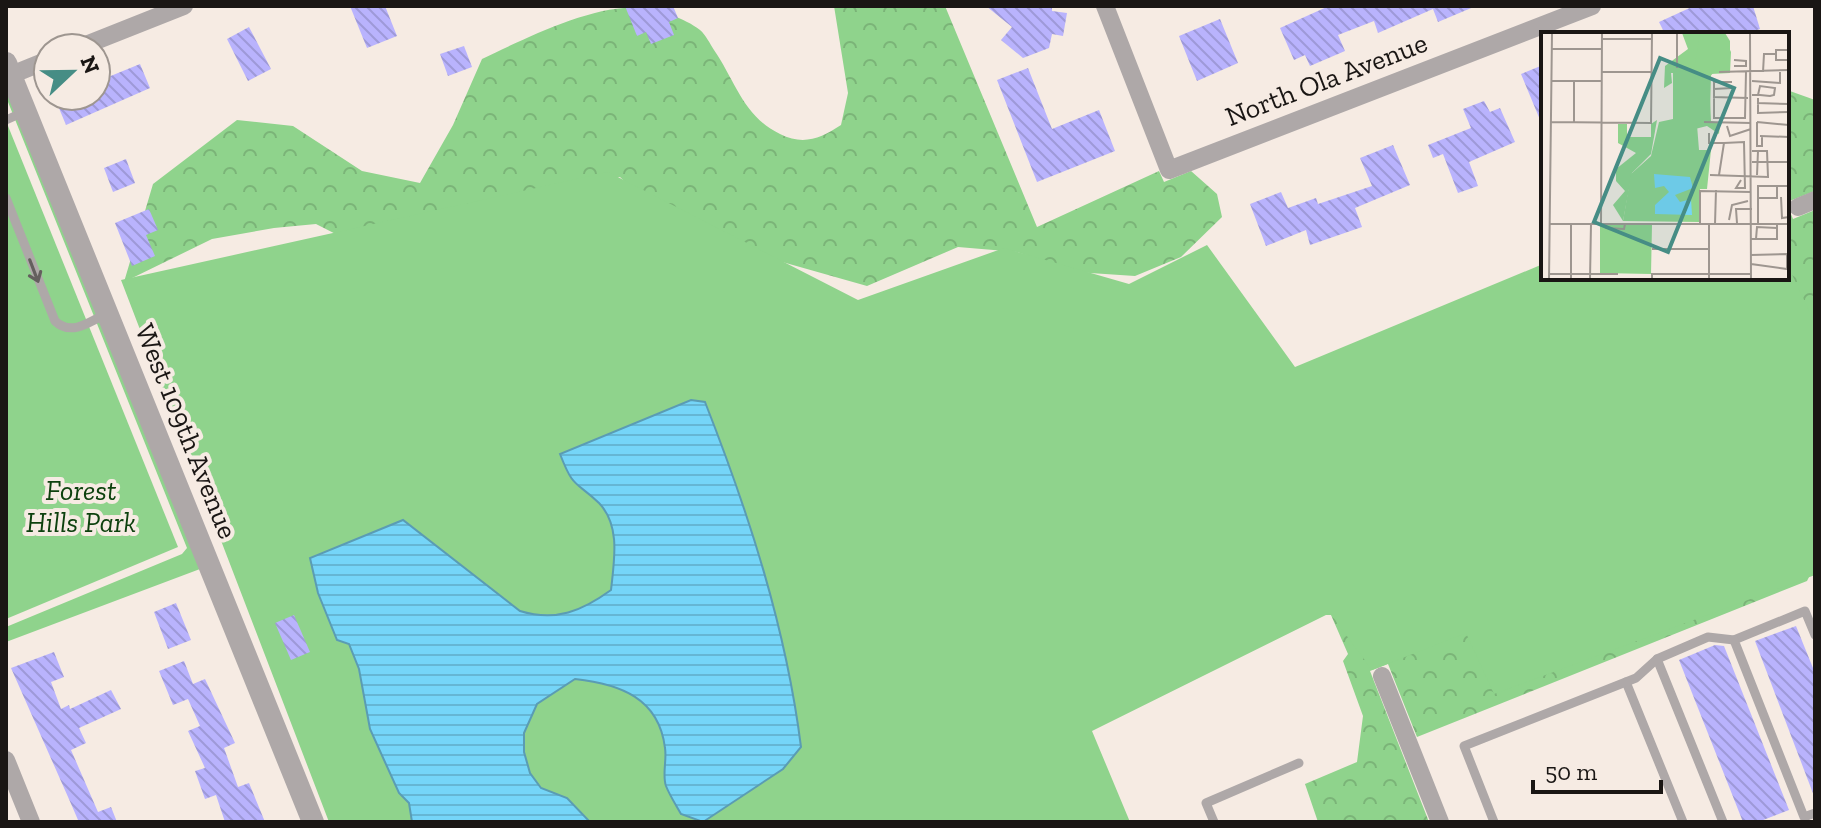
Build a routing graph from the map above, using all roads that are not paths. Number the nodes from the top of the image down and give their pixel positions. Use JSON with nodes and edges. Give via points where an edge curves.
{"nodes":[{"id":1,"x":184,"y":6,"type":"edge"},
{"id":2,"x":1105,"y":6,"type":"edge"},
{"id":3,"x":1592,"y":6,"type":"edge"},
{"id":4,"x":112,"y":35,"type":"edge"},
{"id":5,"x":32,"y":64,"type":"edge"},
{"id":6,"x":8,"y":69,"type":"edge"},
{"id":7,"x":16,"y":116,"type":"edge"},
{"id":8,"x":6,"y":198,"type":"edge"},
{"id":9,"x":107,"y":313,"type":"junction"},
{"id":10,"x":1810,"y":610,"type":"edge"},
{"id":11,"x":1815,"y":635,"type":"edge"},
{"id":12,"x":1734,"y":640,"type":"junction"},
{"id":13,"x":1657,"y":659,"type":"junction"},
{"id":14,"x":1382,"y":676,"type":"dead end"},
{"id":15,"x":1626,"y":682,"type":"junction"},
{"id":16,"x":6,"y":760,"type":"edge"},
{"id":17,"x":1299,"y":763,"type":"dead end"},
{"id":18,"x":1815,"y":813,"type":"edge"},
{"id":19,"x":31,"y":822,"type":"edge"},
{"id":20,"x":313,"y":822,"type":"edge"},
{"id":21,"x":1214,"y":822,"type":"edge"},
{"id":22,"x":1440,"y":822,"type":"edge"},
{"id":23,"x":1494,"y":822,"type":"edge"},
{"id":24,"x":1683,"y":822,"type":"edge"},
{"id":25,"x":1723,"y":822,"type":"edge"}],
"edges":[{"from":1,"to":4,"type":"street"},
{"from":2,"to":3,"type":"street","name":"North Ola Avenue","via":[[1169,170]]},
{"from":5,"to":6,"type":"street"},
{"from":6,"to":7,"type":"street","name":"West 109th Avenue"},
{"from":7,"to":9,"type":"street","name":"West 109th Avenue"},
{"from":8,"to":9,"type":"lane","one_way":true,"via":[[55,321],[67,329],[78,328]]},
{"from":9,"to":20,"type":"street","name":"West 109th Avenue"},
{"from":10,"to":11,"type":"lane"},
{"from":10,"to":12,"type":"lane"},
{"from":12,"to":13,"type":"lane","via":[[1708,637]]},
{"from":12,"to":18,"type":"lane","via":[[1804,817]]},
{"from":13,"to":15,"type":"lane"},
{"from":13,"to":25,"type":"lane"},
{"from":14,"to":22,"type":"street"},
{"from":15,"to":23,"type":"lane","via":[[1464,746]]},
{"from":15,"to":24,"type":"lane"},
{"from":16,"to":19,"type":"street"},
{"from":17,"to":21,"type":"lane","via":[[1206,803]]}]}
